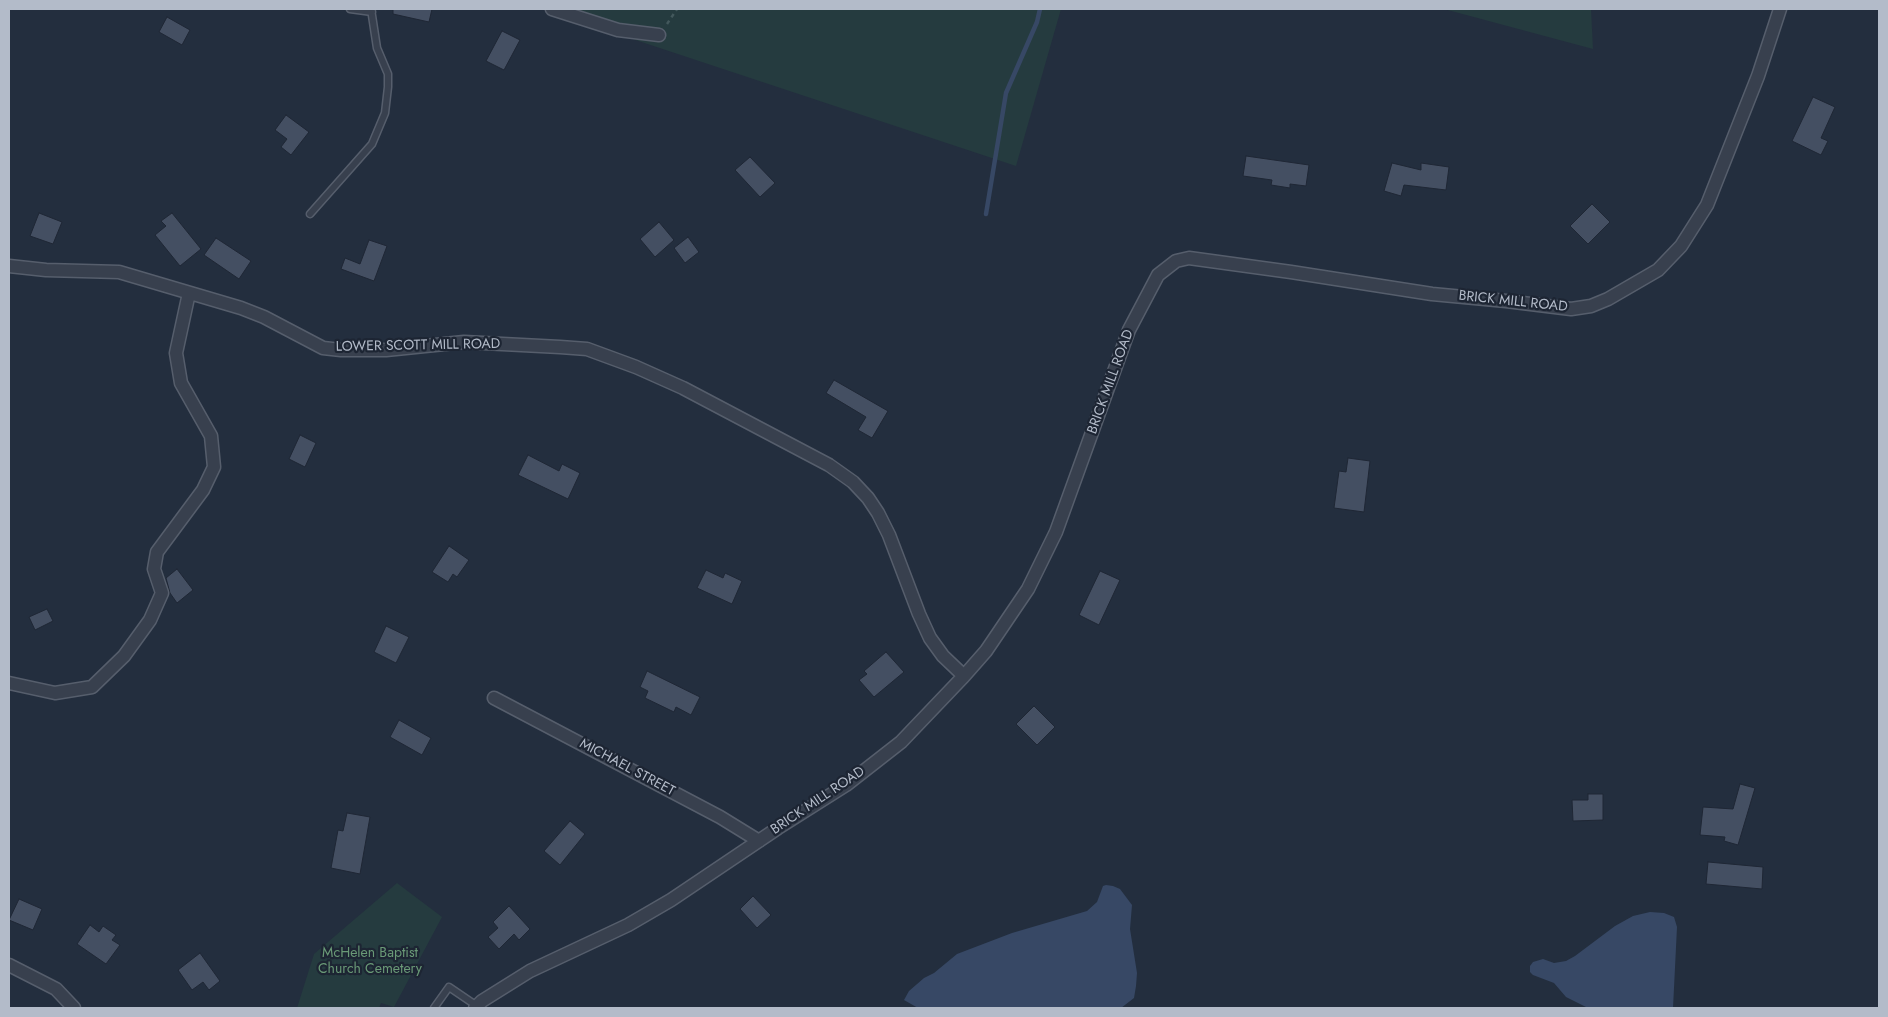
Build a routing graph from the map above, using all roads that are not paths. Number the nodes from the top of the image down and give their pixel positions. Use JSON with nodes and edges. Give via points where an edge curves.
{"nodes":[{"id":1,"x":350,"y":9,"type":"edge"},
{"id":2,"x":552,"y":9,"type":"edge"},
{"id":3,"x":1780,"y":9,"type":"edge"},
{"id":4,"x":372,"y":10,"type":"edge"},
{"id":5,"x":659,"y":35,"type":"road end"},
{"id":6,"x":310,"y":214,"type":"dead end"},
{"id":7,"x":9,"y":266,"type":"edge"},
{"id":8,"x":190,"y":293,"type":"junction"},
{"id":9,"x":964,"y":676,"type":"junction"},
{"id":10,"x":9,"y":683,"type":"edge"},
{"id":11,"x":494,"y":698,"type":"dead end"},
{"id":12,"x":759,"y":841,"type":"junction"},
{"id":13,"x":9,"y":965,"type":"edge"},
{"id":14,"x":476,"y":1007,"type":"edge"},
{"id":15,"x":74,"y":1008,"type":"edge"},
{"id":16,"x":434,"y":1008,"type":"edge"}],
"edges":[{"from":1,"to":4,"type":"lane"},
{"from":2,"to":5,"type":"street","via":[[618,30]]},
{"from":3,"to":9,"type":"street","name":"BRICK MILL ROAD","via":[[1758,76],[1707,205],[1680,246],[1658,270],[1608,299],[1571,309],[1432,294],[1189,258],[1176,261],[1158,275],[1129,330],[1056,532],[1028,589],[986,651]]},
{"from":4,"to":6,"type":"lane","via":[[377,48],[388,74],[384,113],[372,144]]},
{"from":7,"to":8,"type":"street","name":"LOWER SCOTT MILL ROAD","via":[[119,272]]},
{"from":8,"to":9,"type":"street","name":"LOWER SCOTT MILL ROAD","via":[[264,317],[323,348],[386,350],[464,342],[587,349],[684,388],[829,465],[853,482],[878,512],[930,638]]},
{"from":8,"to":10,"type":"street","via":[[176,353],[181,383],[211,436],[214,466],[203,490],[157,552],[154,569],[162,593],[150,620],[124,656],[92,687],[55,693]]},
{"from":9,"to":12,"type":"street","name":"BRICK MILL ROAD","via":[[901,742],[846,785]]},
{"from":11,"to":12,"type":"street","name":"MICHAEL STREET","via":[[720,817]]},
{"from":12,"to":14,"type":"street","name":"BRICK MILL ROAD","via":[[637,920],[530,971]]},
{"from":13,"to":15,"type":"street","via":[[56,989]]},
{"from":14,"to":16,"type":"lane","via":[[449,987]]}]}
